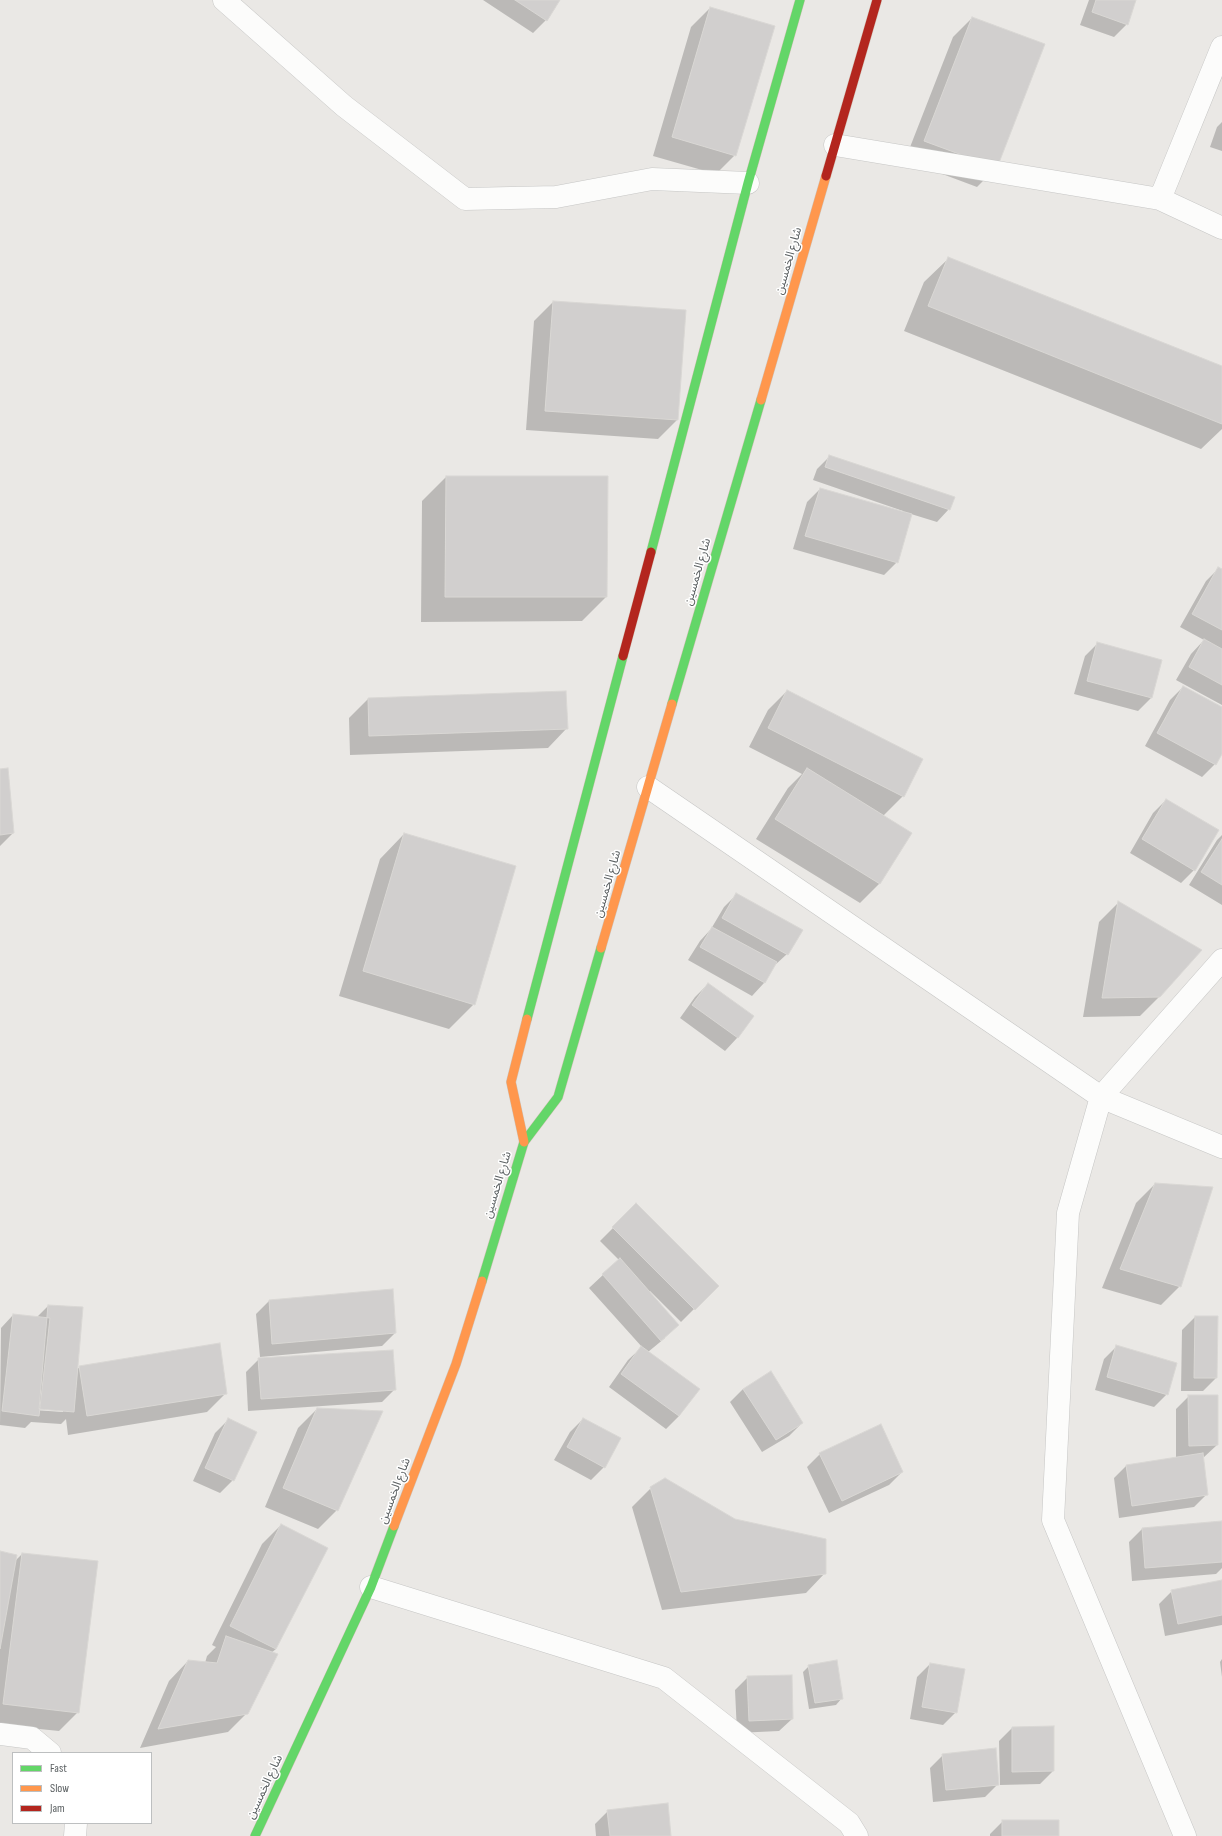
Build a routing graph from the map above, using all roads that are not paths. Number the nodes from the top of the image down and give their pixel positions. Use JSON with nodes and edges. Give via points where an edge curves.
{"nodes":[{"id":1,"x":224,"y":0,"type":"edge"},
{"id":2,"x":800,"y":0,"type":"edge"},
{"id":3,"x":878,"y":0,"type":"edge"},
{"id":4,"x":1222,"y":47,"type":"edge"},
{"id":5,"x":836,"y":145,"type":"junction"},
{"id":6,"x":748,"y":183,"type":"junction"},
{"id":7,"x":1160,"y":199,"type":"junction"},
{"id":8,"x":1222,"y":228,"type":"edge"},
{"id":9,"x":648,"y":787,"type":"junction"},
{"id":10,"x":1222,"y":960,"type":"edge"},
{"id":11,"x":1101,"y":1097,"type":"junction"},
{"id":12,"x":524,"y":1142,"type":"junction"},
{"id":13,"x":1222,"y":1147,"type":"edge"},
{"id":14,"x":371,"y":1587,"type":"junction"},
{"id":15,"x":0,"y":1734,"type":"edge"},
{"id":16,"x":49,"y":1752,"type":"edge"},
{"id":17,"x":76,"y":1824,"type":"edge"},
{"id":18,"x":261,"y":1833,"type":"edge"},
{"id":19,"x":75,"y":1836,"type":"edge"},
{"id":20,"x":857,"y":1836,"type":"edge"},
{"id":21,"x":1184,"y":1836,"type":"edge"}],
"edges":[{"from":1,"to":6,"type":"street","via":[[344,106],[465,199],[556,197],[652,179]]},
{"from":2,"to":6,"type":"main road","name":"شارع الخمسين"},
{"from":3,"to":5,"type":"main road","name":"شارع الخمسين"},
{"from":4,"to":7,"type":"street"},
{"from":5,"to":7,"type":"street"},
{"from":5,"to":9,"type":"main road","name":"شارع الخمسين"},
{"from":6,"to":12,"type":"main road","name":"شارع الخمسين","via":[[511,1082]]},
{"from":7,"to":8,"type":"street"},
{"from":9,"to":11,"type":"street"},
{"from":9,"to":12,"type":"main road","name":"شارع الخمسين","via":[[558,1097]]},
{"from":10,"to":11,"type":"street"},
{"from":11,"to":13,"type":"street"},
{"from":11,"to":21,"type":"street","via":[[1068,1213],[1053,1520]]},
{"from":12,"to":14,"type":"main road","name":"شارع الخمسين","via":[[456,1364]]},
{"from":14,"to":18,"type":"main road","name":"شارع الخمسين"},
{"from":14,"to":20,"type":"street","via":[[664,1678],[850,1823]]},
{"from":15,"to":16,"type":"street","via":[[32,1738]]},
{"from":17,"to":19,"type":"street"}]}
